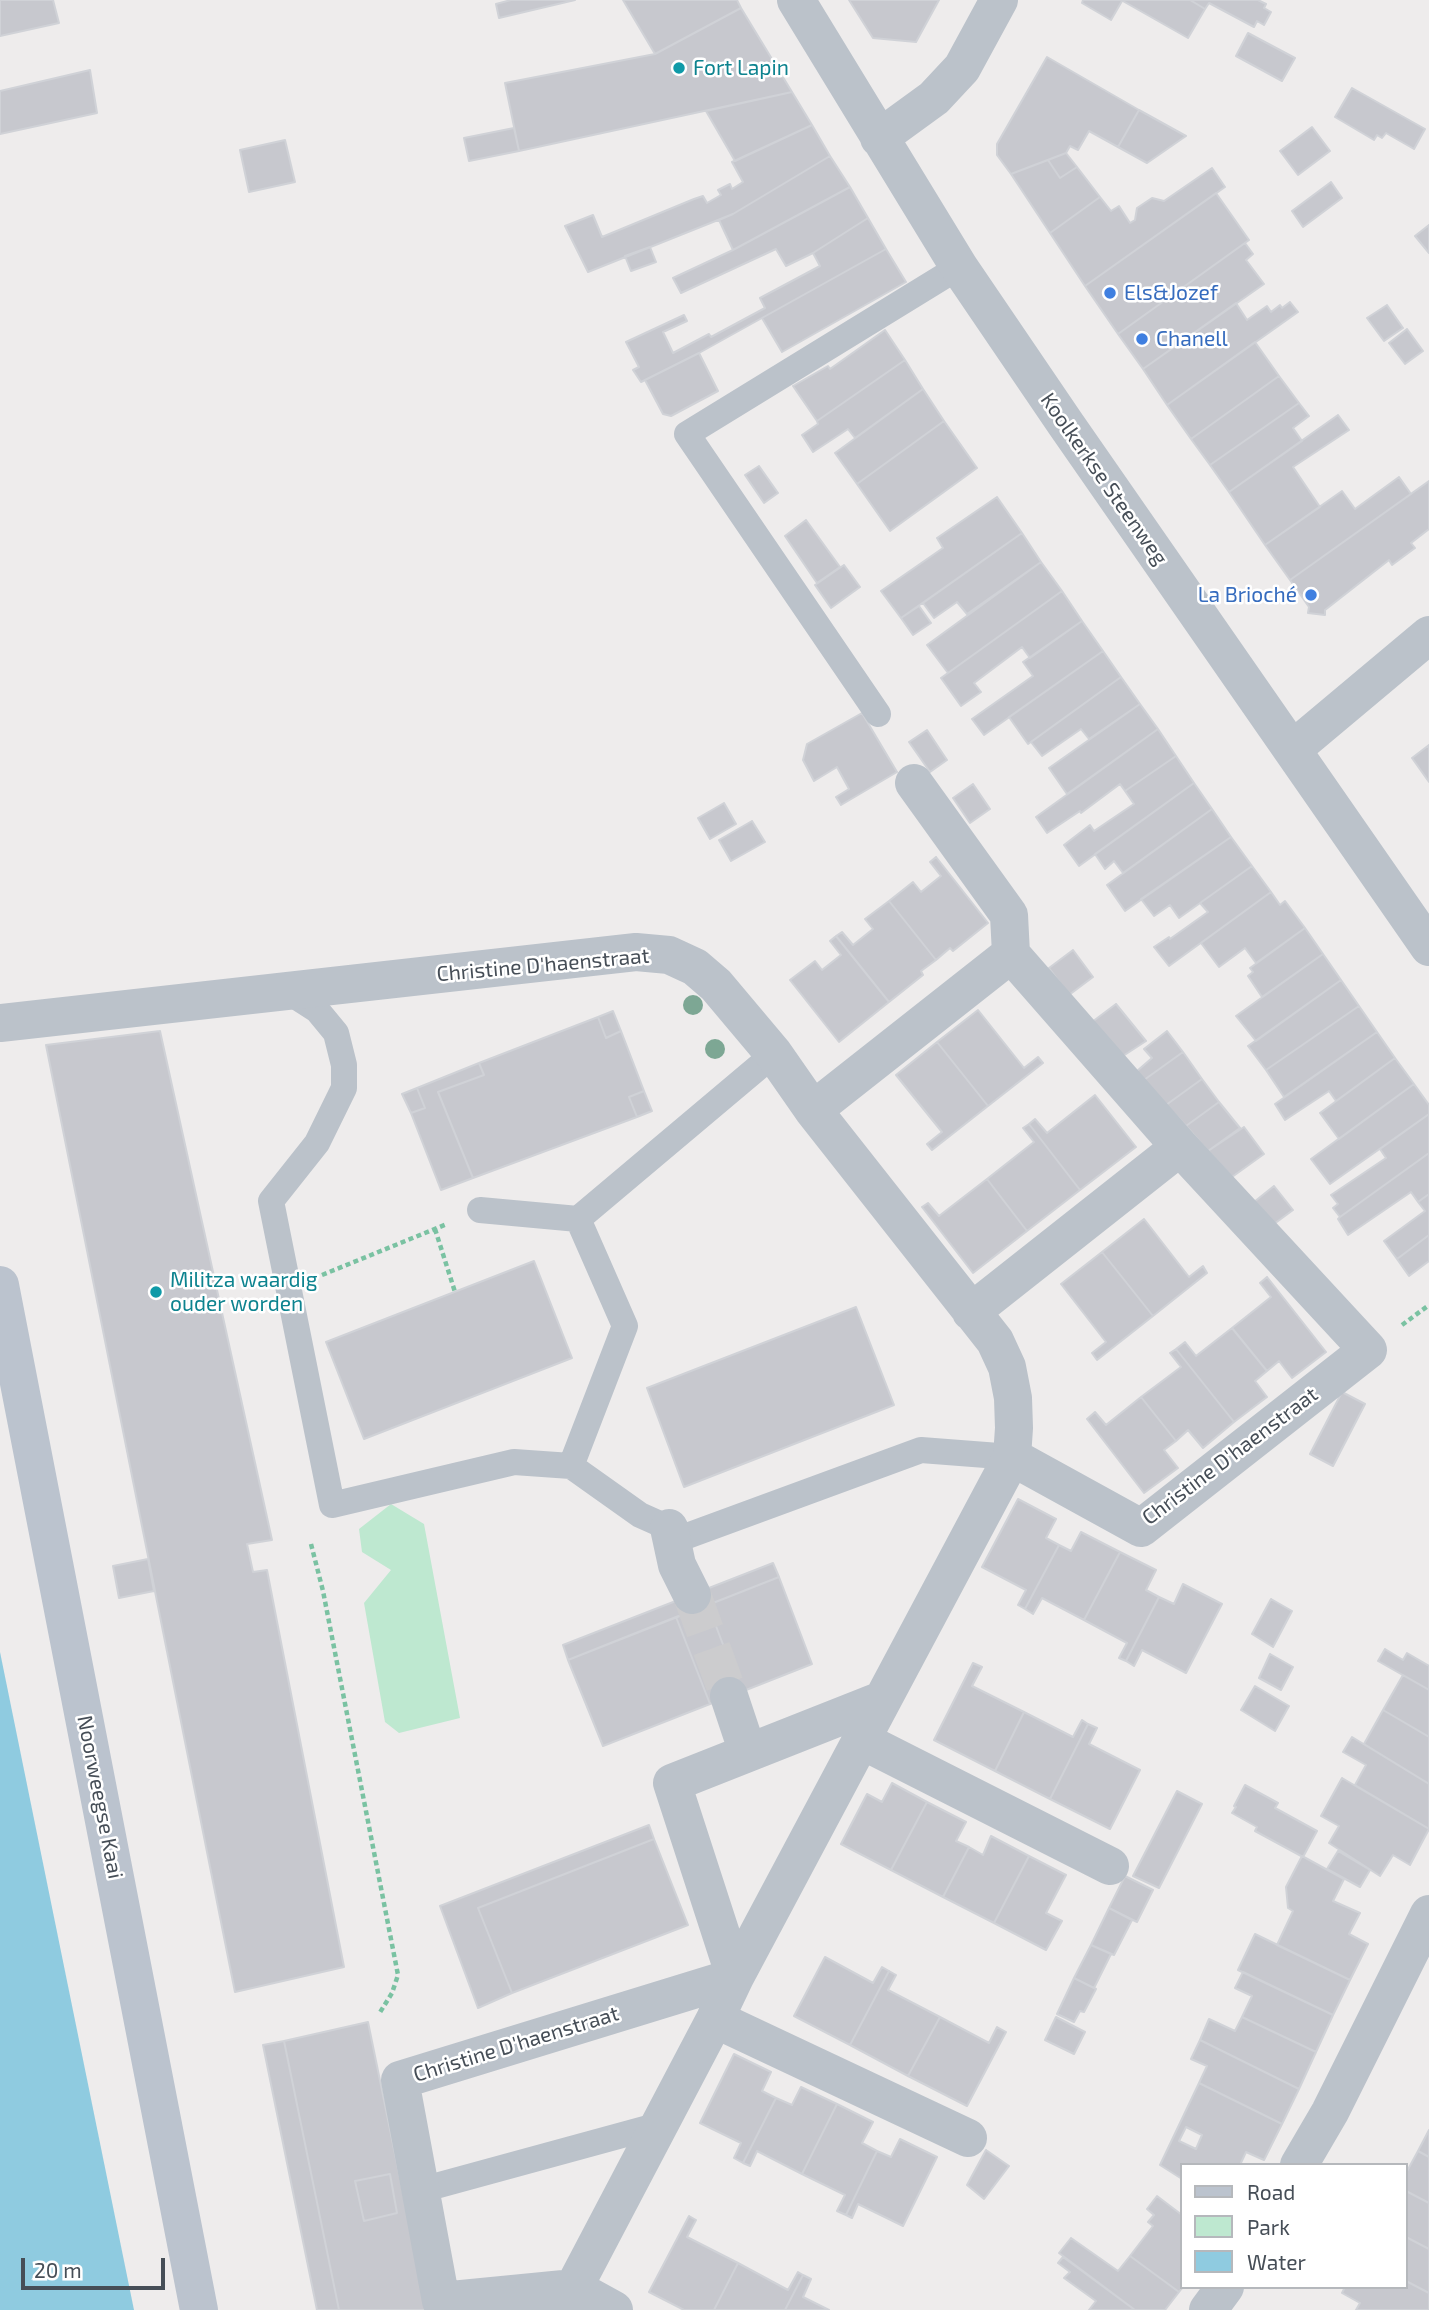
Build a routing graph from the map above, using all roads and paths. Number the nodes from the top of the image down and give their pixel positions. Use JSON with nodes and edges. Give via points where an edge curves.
{"nodes":[{"id":1,"x":796,"y":0,"type":"edge"},
{"id":2,"x":999,"y":0,"type":"edge"},
{"id":3,"x":879,"y":138,"type":"junction"},
{"id":4,"x":959,"y":267,"type":"junction"},
{"id":5,"x":1429,"y":635,"type":"edge"},
{"id":6,"x":878,"y":714,"type":"dead end"},
{"id":7,"x":1293,"y":749,"type":"junction"},
{"id":8,"x":914,"y":783,"type":"dead end"},
{"id":9,"x":1429,"y":947,"type":"edge"},
{"id":10,"x":1011,"y":954,"type":"junction"},
{"id":11,"x":289,"y":992,"type":"junction"},
{"id":12,"x":0,"y":1023,"type":"edge"},
{"id":13,"x":774,"y":1054,"type":"junction"},
{"id":14,"x":813,"y":1110,"type":"junction"},
{"id":15,"x":1180,"y":1147,"type":"junction"},
{"id":16,"x":480,"y":1210,"type":"joint"},
{"id":17,"x":578,"y":1219,"type":"junction"},
{"id":18,"x":435,"y":1229,"type":"junction"},
{"id":19,"x":0,"y":1285,"type":"edge"},
{"id":20,"x":289,"y":1289,"type":"junction"},
{"id":21,"x":455,"y":1292,"type":"dead end"},
{"id":22,"x":971,"y":1312,"type":"junction"},
{"id":23,"x":1012,"y":1457,"type":"junction"},
{"id":24,"x":571,"y":1466,"type":"junction"},
{"id":25,"x":669,"y":1528,"type":"junction"},
{"id":26,"x":311,"y":1544,"type":"dead end"},
{"id":27,"x":692,"y":1595,"type":"tunnel mouth"},
{"id":28,"x":729,"y":1696,"type":"tunnel mouth"},
{"id":29,"x":882,"y":1700,"type":"junction"},
{"id":30,"x":861,"y":1740,"type":"junction"},
{"id":31,"x":748,"y":1753,"type":"junction"},
{"id":32,"x":1110,"y":1866,"type":"dead end"},
{"id":33,"x":1429,"y":1914,"type":"edge"},
{"id":34,"x":735,"y":1977,"type":"junction"},
{"id":35,"x":379,"y":2014,"type":"dead end"},
{"id":36,"x":715,"y":2019,"type":"junction"},
{"id":37,"x":659,"y":2125,"type":"junction"},
{"id":38,"x":968,"y":2138,"type":"dead end"},
{"id":39,"x":1300,"y":2163,"type":"edge"},
{"id":40,"x":421,"y":2190,"type":"junction"},
{"id":41,"x":1224,"y":2289,"type":"edge"},
{"id":42,"x":568,"y":2299,"type":"edge"},
{"id":43,"x":199,"y":2310,"type":"edge"},
{"id":44,"x":614,"y":2310,"type":"edge"},
{"id":45,"x":1208,"y":2310,"type":"edge"}],
"edges":[{"from":1,"to":3,"type":"street","name":"Koolkerkse Steenweg"},
{"from":2,"to":3,"type":"street","via":[[961,68],[934,98]]},
{"from":3,"to":4,"type":"street","name":"Koolkerkse Steenweg"},
{"from":4,"to":6,"type":"lane","via":[[687,434]]},
{"from":4,"to":7,"type":"street","name":"Koolkerkse Steenweg"},
{"from":5,"to":7,"type":"street"},
{"from":7,"to":9,"type":"street","name":"Koolkerkse Steenweg"},
{"from":8,"to":10,"type":"street","via":[[1009,915]]},
{"from":10,"to":14,"type":"street"},
{"from":10,"to":15,"type":"street"},
{"from":11,"to":12,"type":"street","name":"Christine D'haenstraat"},
{"from":11,"to":13,"type":"street","name":"Christine D'haenstraat","via":[[636,952],[669,955],[695,967],[716,985]]},
{"from":11,"to":20,"type":"lane","via":[[317,1010],[336,1033],[344,1088],[317,1143],[271,1200]]},
{"from":13,"to":14,"type":"street","name":"Christine D'haenstraat"},
{"from":13,"to":17,"type":"lane"},
{"from":14,"to":22,"type":"street","name":"Christine D'haenstraat"},
{"from":15,"to":22,"type":"street"},
{"from":15,"to":23,"type":"street","name":"Christine D'haenstraat","via":[[1368,1350],[1141,1528]]},
{"from":16,"to":17,"type":"lane"},
{"from":16,"to":18,"type":"path"},
{"from":17,"to":24,"type":"lane","via":[[625,1326]]},
{"from":18,"to":20,"type":"path"},
{"from":18,"to":21,"type":"path"},
{"from":19,"to":43,"type":"main road","name":"Noorweegse Kaai"},
{"from":20,"to":24,"type":"lane","via":[[332,1505],[514,1462]]},
{"from":22,"to":23,"type":"street","name":"Christine D'haenstraat","via":[[995,1341],[1007,1367],[1013,1398]]},
{"from":23,"to":25,"type":"lane","via":[[920,1450],[687,1536]]},
{"from":23,"to":29,"type":"street","name":"Christine D'haenstraat"},
{"from":24,"to":25,"type":"lane","via":[[640,1515]]},
{"from":25,"to":27,"type":"street","via":[[677,1565]]},
{"from":26,"to":35,"type":"path","via":[[398,1975]]},
{"from":28,"to":31,"type":"street"},
{"from":29,"to":30,"type":"street","name":"Christine D'haenstraat"},
{"from":29,"to":31,"type":"street"},
{"from":30,"to":32,"type":"street"},
{"from":30,"to":34,"type":"street","name":"Christine D'haenstraat"},
{"from":31,"to":34,"type":"street","via":[[672,1783]]},
{"from":33,"to":39,"type":"street"},
{"from":34,"to":36,"type":"street","name":"Christine D'haenstraat"},
{"from":34,"to":40,"type":"street","name":"Christine D'haenstraat","via":[[400,2080]]},
{"from":36,"to":37,"type":"street","name":"Christine D'haenstraat"},
{"from":36,"to":38,"type":"street"},
{"from":37,"to":40,"type":"lane"},
{"from":37,"to":42,"type":"street","name":"Christine D'haenstraat"},
{"from":40,"to":42,"type":"street","name":"Christine D'haenstraat","via":[[441,2301]]},
{"from":41,"to":45,"type":"street"},
{"from":42,"to":44,"type":"street"}]}
